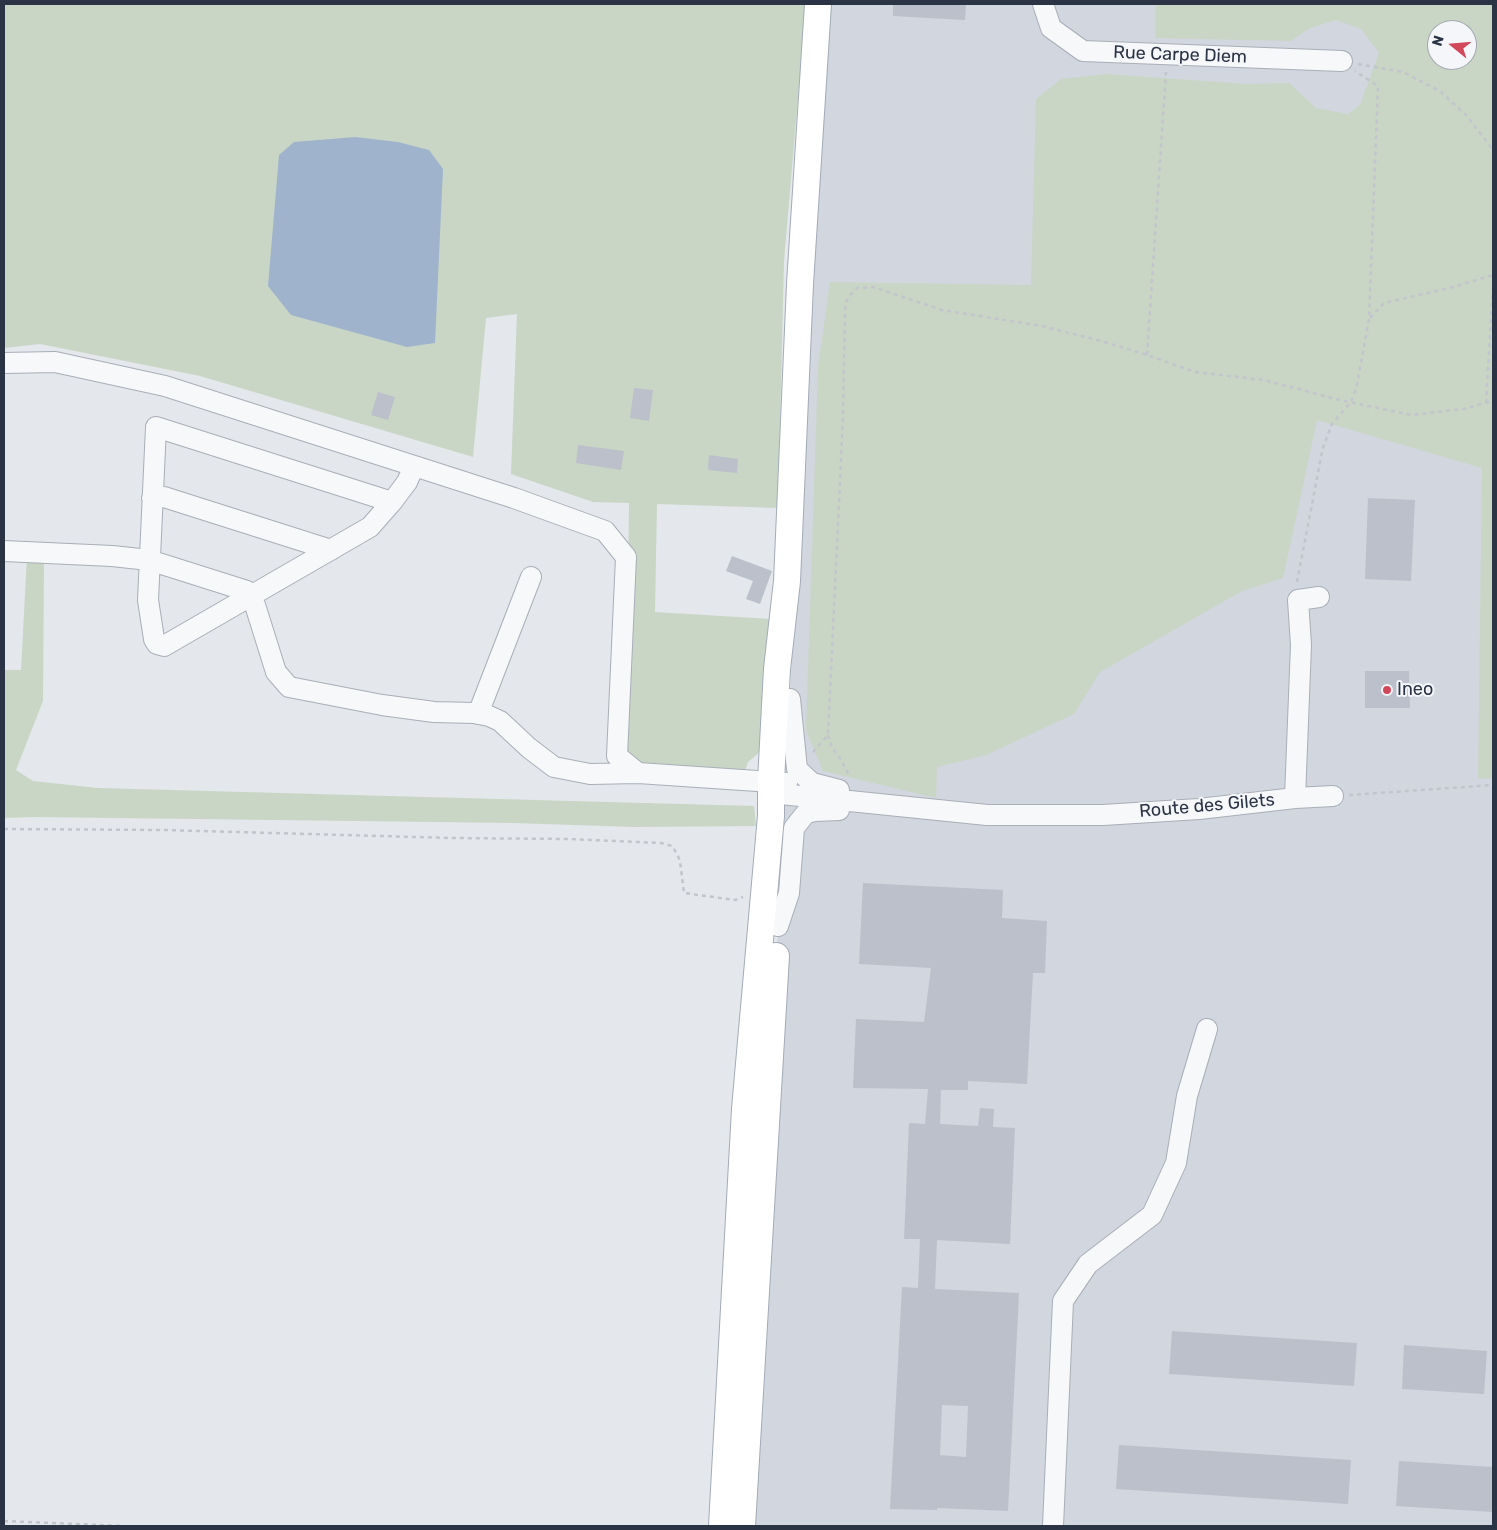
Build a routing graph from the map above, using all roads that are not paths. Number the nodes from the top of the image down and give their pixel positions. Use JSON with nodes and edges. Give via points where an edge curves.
{"nodes":[{"id":1,"x":818,"y":4,"type":"edge"},
{"id":2,"x":1043,"y":4,"type":"edge"},
{"id":3,"x":1342,"y":62,"type":"road end"},
{"id":4,"x":4,"y":363,"type":"edge"},
{"id":5,"x":414,"y":466,"type":"junction"},
{"id":6,"x":152,"y":498,"type":"junction"},
{"id":7,"x":392,"y":502,"type":"junction"},
{"id":8,"x":332,"y":550,"type":"junction"},
{"id":9,"x":4,"y":551,"type":"edge"},
{"id":10,"x":149,"y":560,"type":"junction"},
{"id":11,"x":531,"y":577,"type":"dead end"},
{"id":12,"x":788,"y":581,"type":"junction"},
{"id":13,"x":250,"y":596,"type":"junction"},
{"id":14,"x":1319,"y":597,"type":"dead end"},
{"id":15,"x":478,"y":714,"type":"junction"},
{"id":16,"x":638,"y":773,"type":"junction"},
{"id":17,"x":782,"y":782,"type":"junction"},
{"id":18,"x":1333,"y":796,"type":"road end"},
{"id":19,"x":1295,"y":798,"type":"junction"},
{"id":20,"x":921,"y":809,"type":"junction"},
{"id":21,"x":778,"y":926,"type":"junction"},
{"id":22,"x":1207,"y":1029,"type":"dead end"},
{"id":23,"x":722,"y":1526,"type":"edge"},
{"id":24,"x":742,"y":1526,"type":"edge"},
{"id":25,"x":1053,"y":1526,"type":"edge"}],
"edges":[{"from":1,"to":12,"type":"main road","via":[[800,284]]},
{"from":2,"to":3,"type":"street","name":"Rue Carpe Diem","via":[[1051,28],[1084,51]]},
{"from":4,"to":5,"type":"street","via":[[55,362],[165,386]]},
{"from":5,"to":7,"type":"street"},
{"from":5,"to":16,"type":"street","via":[[606,531],[626,557],[617,756]]},
{"from":6,"to":7,"type":"street","via":[[156,427]]},
{"from":6,"to":8,"type":"street","via":[[164,497]]},
{"from":6,"to":10,"type":"street"},
{"from":7,"to":8,"type":"street","via":[[370,527]]},
{"from":8,"to":13,"type":"street"},
{"from":9,"to":10,"type":"street"},
{"from":10,"to":13,"type":"street","via":[[247,591]]},
{"from":10,"to":13,"type":"street","via":[[148,600],[157,644],[164,646]]},
{"from":11,"to":15,"type":"street"},
{"from":12,"to":17,"type":"main road","via":[[790,699]]},
{"from":12,"to":17,"type":"main road","via":[[777,669]]},
{"from":13,"to":15,"type":"street","via":[[276,672],[289,687],[391,706]]},
{"from":14,"to":19,"type":"street","via":[[1298,600],[1301,645]]},
{"from":15,"to":16,"type":"street","via":[[500,721],[554,767],[590,774]]},
{"from":16,"to":17,"type":"street"},
{"from":17,"to":20,"type":"street","name":"Route des Gilets"},
{"from":17,"to":20,"type":"street","name":"Route des Gilets","via":[[797,769],[812,783]]},
{"from":17,"to":21,"type":"main road"},
{"from":17,"to":23,"type":"main road","via":[[772,816],[745,1109]]},
{"from":18,"to":19,"type":"street","name":"Route des Gilets"},
{"from":19,"to":20,"type":"street","name":"Route des Gilets","via":[[1199,809],[1103,814],[987,815]]},
{"from":20,"to":21,"type":"street","name":"Route des Gilets","via":[[806,813],[794,828],[789,893]]},
{"from":21,"to":24,"type":"main road"},
{"from":22,"to":25,"type":"street","via":[[1186,1096],[1176,1163],[1152,1215],[1088,1264],[1063,1301]]}]}
